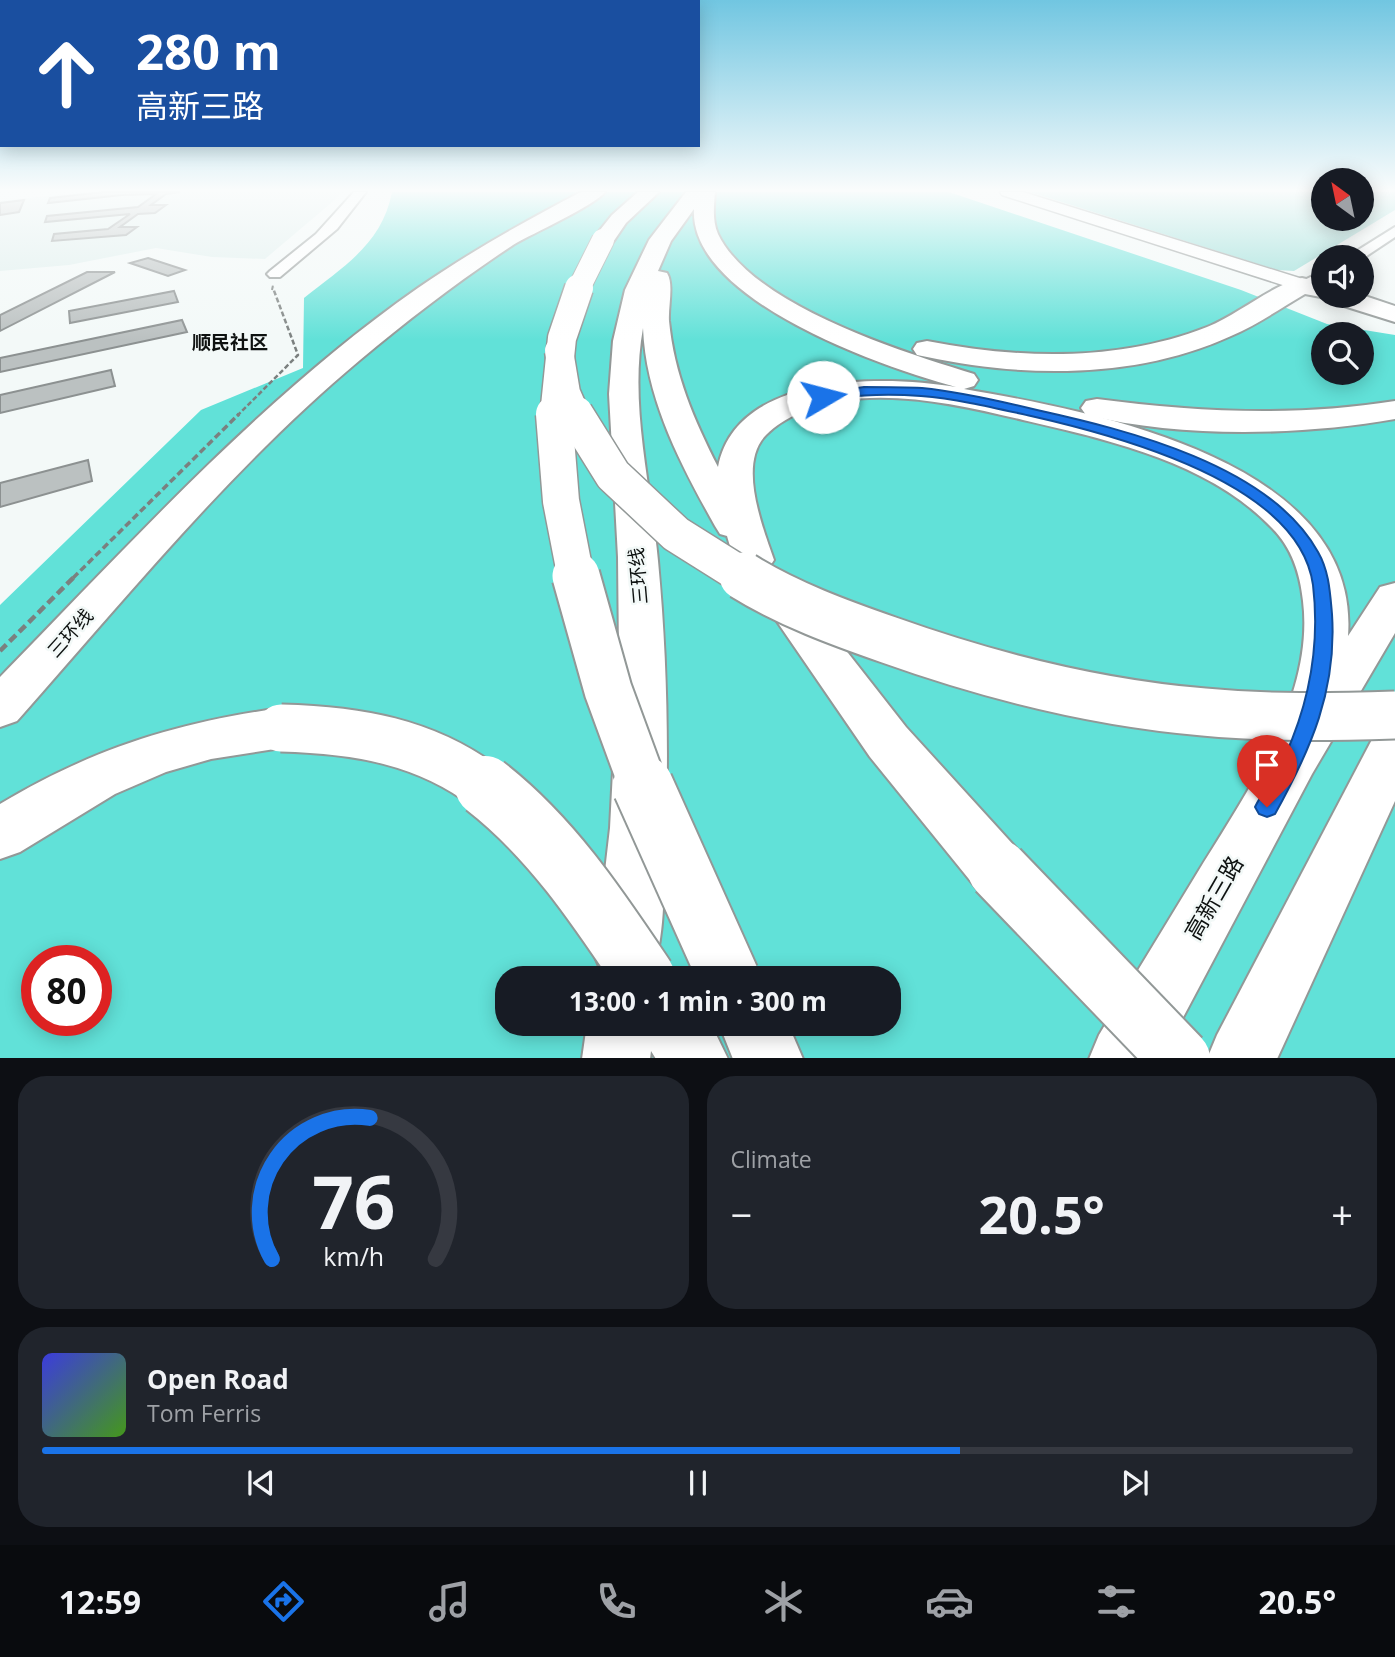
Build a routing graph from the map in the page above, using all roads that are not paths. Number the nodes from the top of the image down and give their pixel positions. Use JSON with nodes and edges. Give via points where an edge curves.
{"nodes":[{"id":1,"x":318,"y":241,"type":"edge"},
{"id":2,"x":505,"y":241,"type":"edge"},
{"id":3,"x":602,"y":241,"type":"edge"},
{"id":4,"x":651,"y":241,"type":"edge"},
{"id":5,"x":659,"y":241,"type":"edge"},
{"id":6,"x":711,"y":241,"type":"edge"},
{"id":7,"x":1173,"y":241,"type":"edge"},
{"id":8,"x":275,"y":274,"type":"road end"},
{"id":9,"x":1311,"y":283,"type":"edge"},
{"id":10,"x":1311,"y":287,"type":"edge"},
{"id":11,"x":781,"y":305,"type":"junction"},
{"id":12,"x":1374,"y":308,"type":"edge"},
{"id":13,"x":1395,"y":314,"type":"edge"},
{"id":14,"x":559,"y":351,"type":"junction"},
{"id":15,"x":1395,"y":410,"type":"edge"},
{"id":16,"x":754,"y":560,"type":"junction"},
{"id":17,"x":1395,"y":597,"type":"edge"},
{"id":18,"x":0,"y":708,"type":"edge"},
{"id":19,"x":1395,"y":715,"type":"edge"},
{"id":20,"x":1395,"y":746,"type":"edge"},
{"id":21,"x":1294,"y":759,"type":"junction"},
{"id":22,"x":0,"y":834,"type":"edge"},
{"id":23,"x":626,"y":966,"type":"edge"},
{"id":24,"x":637,"y":966,"type":"edge"},
{"id":25,"x":723,"y":966,"type":"edge"},
{"id":26,"x":619,"y":1036,"type":"edge"},
{"id":27,"x":680,"y":1036,"type":"edge"},
{"id":28,"x":758,"y":1036,"type":"edge"},
{"id":29,"x":616,"y":1058,"type":"edge"},
{"id":30,"x":693,"y":1058,"type":"edge"},
{"id":31,"x":769,"y":1058,"type":"edge"},
{"id":32,"x":1124,"y":1058,"type":"edge"},
{"id":33,"x":1179,"y":1058,"type":"edge"},
{"id":34,"x":1241,"y":1058,"type":"edge"}],
"edges":[{"from":1,"to":8,"type":"street"},
{"from":2,"to":18,"type":"highway","name":"三环线","via":[[372,335],[310,387],[158,535]]},
{"from":3,"to":14,"type":"highway","bridge":true,"via":[[572,304]]},
{"from":4,"to":23,"type":"highway","name":"三环线","bridge":true,"via":[[624,365],[626,460],[641,597],[643,675],[635,889]]},
{"from":5,"to":16,"type":"highway","via":[[657,342],[662,370],[689,443]]},
{"from":6,"to":11,"type":"highway","via":[[734,271]]},
{"from":7,"to":9,"type":"street"},
{"from":10,"to":11,"type":"highway","via":[[1208,336],[1143,354],[1096,360],[1030,361],[933,351]]},
{"from":11,"to":15,"type":"highway","via":[[886,355],[995,389],[1062,403],[1191,419],[1272,421]]},
{"from":12,"to":13,"type":"highway"},
{"from":14,"to":19,"type":"highway","bridge":true,"via":[[562,378],[586,438],[643,507],[748,580],[820,615],[983,671],[1097,697],[1200,712],[1303,718]]},
{"from":14,"to":25,"type":"highway","bridge":true,"via":[[554,463],[566,538],[589,631],[618,725]]},
{"from":16,"to":21,"type":"highway","via":[[738,509],[739,450],[748,433],[764,419],[785,408],[838,394],[923,392],[996,404],[1094,426],[1183,456],[1250,491],[1296,532],[1311,554],[1321,583],[1325,645],[1318,688]]},
{"from":16,"to":33,"type":"highway","bridge":true,"via":[[888,742],[998,870]]},
{"from":17,"to":21,"type":"highway","name":"高新三路"},
{"from":20,"to":34,"type":"highway"},
{"from":21,"to":32,"type":"highway","name":"高新三路"},
{"from":22,"to":24,"type":"highway","bridge":true,"via":[[46,804],[120,768],[200,741],[281,728],[338,730],[391,740],[441,757],[485,784],[525,819],[567,864]]},
{"from":26,"to":29,"type":"highway"},
{"from":27,"to":30,"type":"highway"},
{"from":28,"to":31,"type":"highway"}]}
